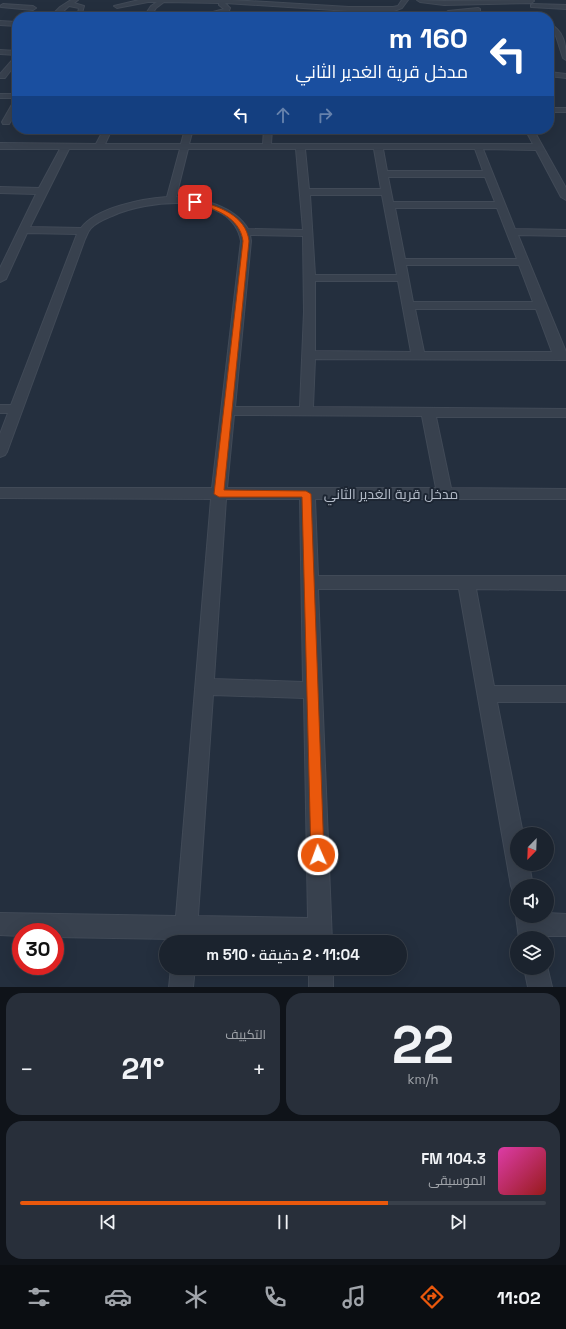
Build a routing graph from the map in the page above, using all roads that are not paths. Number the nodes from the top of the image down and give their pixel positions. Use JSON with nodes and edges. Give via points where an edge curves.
{"nodes":[{"id":1,"x":11,"y":0,"type":"edge"},
{"id":2,"x":75,"y":0,"type":"edge"},
{"id":3,"x":164,"y":0,"type":"edge"},
{"id":4,"x":396,"y":0,"type":"edge"},
{"id":5,"x":404,"y":0,"type":"edge"},
{"id":6,"x":420,"y":0,"type":"edge"},
{"id":7,"x":200,"y":1,"type":"edge"},
{"id":8,"x":224,"y":1,"type":"edge"},
{"id":9,"x":277,"y":2,"type":"edge"},
{"id":10,"x":257,"y":3,"type":"junction"},
{"id":11,"x":68,"y":4,"type":"junction"},
{"id":12,"x":117,"y":6,"type":"dead end"},
{"id":13,"x":301,"y":6,"type":"junction"},
{"id":14,"x":533,"y":7,"type":"edge"},
{"id":15,"x":566,"y":7,"type":"edge"},
{"id":16,"x":2,"y":8,"type":"edge"},
{"id":17,"x":33,"y":8,"type":"dead end"},
{"id":18,"x":184,"y":8,"type":"dead end"},
{"id":19,"x":349,"y":9,"type":"junction"},
{"id":20,"x":485,"y":10,"type":"dead end"},
{"id":21,"x":262,"y":11,"type":"dead end"},
{"id":22,"x":293,"y":11,"type":"dead end"},
{"id":23,"x":59,"y":12,"type":"edge"},
{"id":24,"x":80,"y":12,"type":"edge"},
{"id":25,"x":150,"y":12,"type":"edge"},
{"id":26,"x":226,"y":12,"type":"edge"},
{"id":27,"x":350,"y":12,"type":"edge"},
{"id":28,"x":460,"y":12,"type":"edge"},
{"id":29,"x":0,"y":23,"type":"edge"},
{"id":30,"x":12,"y":24,"type":"edge"},
{"id":31,"x":554,"y":30,"type":"edge"},
{"id":32,"x":0,"y":52,"type":"edge"},
{"id":33,"x":12,"y":53,"type":"edge"},
{"id":34,"x":566,"y":58,"type":"edge"},
{"id":35,"x":12,"y":65,"type":"edge"},
{"id":36,"x":554,"y":68,"type":"edge"},
{"id":37,"x":566,"y":69,"type":"edge"},
{"id":38,"x":554,"y":73,"type":"edge"},
{"id":39,"x":4,"y":76,"type":"edge"},
{"id":40,"x":0,"y":96,"type":"edge"},
{"id":41,"x":12,"y":96,"type":"edge"},
{"id":42,"x":12,"y":110,"type":"edge"},
{"id":43,"x":554,"y":110,"type":"edge"},
{"id":44,"x":566,"y":110,"type":"edge"},
{"id":45,"x":3,"y":122,"type":"edge"},
{"id":46,"x":106,"y":134,"type":"edge"},
{"id":47,"x":188,"y":134,"type":"edge"},
{"id":48,"x":268,"y":134,"type":"edge"},
{"id":49,"x":532,"y":134,"type":"edge"},
{"id":50,"x":0,"y":146,"type":"edge"},
{"id":51,"x":66,"y":146,"type":"junction"},
{"id":52,"x":100,"y":146,"type":"junction"},
{"id":53,"x":184,"y":147,"type":"junction"},
{"id":54,"x":267,"y":147,"type":"junction"},
{"id":55,"x":300,"y":147,"type":"junction"},
{"id":56,"x":378,"y":147,"type":"junction"},
{"id":57,"x":478,"y":147,"type":"junction"},
{"id":58,"x":539,"y":147,"type":"junction"},
{"id":59,"x":382,"y":174,"type":"junction"},
{"id":60,"x":489,"y":174,"type":"junction"},
{"id":61,"x":554,"y":175,"type":"junction"},
{"id":62,"x":566,"y":175,"type":"edge"},
{"id":63,"x":0,"y":190,"type":"edge"},
{"id":64,"x":42,"y":191,"type":"junction"},
{"id":65,"x":306,"y":192,"type":"junction"},
{"id":66,"x":386,"y":192,"type":"junction"},
{"id":67,"x":566,"y":197,"type":"edge"},
{"id":68,"x":171,"y":199,"type":"junction"},
{"id":69,"x":389,"y":205,"type":"junction"},
{"id":70,"x":501,"y":205,"type":"junction"},
{"id":71,"x":23,"y":230,"type":"junction"},
{"id":72,"x":84,"y":231,"type":"junction"},
{"id":73,"x":245,"y":232,"type":"junction"},
{"id":74,"x":512,"y":232,"type":"junction"},
{"id":75,"x":308,"y":233,"type":"junction"},
{"id":76,"x":566,"y":233,"type":"edge"},
{"id":77,"x":400,"y":262,"type":"junction"},
{"id":78,"x":523,"y":262,"type":"junction"},
{"id":79,"x":0,"y":277,"type":"edge"},
{"id":80,"x":308,"y":278,"type":"junction"},
{"id":81,"x":404,"y":278,"type":"junction"},
{"id":82,"x":409,"y":305,"type":"junction"},
{"id":83,"x":541,"y":306,"type":"junction"},
{"id":84,"x":310,"y":355,"type":"junction"},
{"id":85,"x":418,"y":355,"type":"junction"},
{"id":86,"x":563,"y":356,"type":"edge"},
{"id":87,"x":0,"y":409,"type":"edge"},
{"id":88,"x":16,"y":409,"type":"junction"},
{"id":89,"x":229,"y":411,"type":"junction"},
{"id":90,"x":306,"y":412,"type":"junction"},
{"id":91,"x":428,"y":412,"type":"junction"},
{"id":92,"x":566,"y":413,"type":"edge"},
{"id":93,"x":0,"y":452,"type":"edge"},
{"id":94,"x":0,"y":493,"type":"edge"},
{"id":95,"x":219,"y":494,"type":"junction"},
{"id":96,"x":306,"y":494,"type":"junction"},
{"id":97,"x":445,"y":494,"type":"junction"},
{"id":98,"x":566,"y":494,"type":"edge"},
{"id":99,"x":309,"y":582,"type":"junction"},
{"id":100,"x":466,"y":582,"type":"junction"},
{"id":101,"x":566,"y":583,"type":"edge"},
{"id":102,"x":204,"y":687,"type":"junction"},
{"id":103,"x":313,"y":690,"type":"junction"},
{"id":104,"x":488,"y":694,"type":"junction"},
{"id":105,"x":566,"y":694,"type":"edge"},
{"id":106,"x":511,"y":827,"type":"edge"},
{"id":107,"x":0,"y":924,"type":"edge"},
{"id":108,"x":566,"y":925,"type":"edge"},
{"id":109,"x":529,"y":926,"type":"edge"},
{"id":110,"x":186,"y":935,"type":"edge"},
{"id":111,"x":320,"y":935,"type":"edge"},
{"id":112,"x":182,"y":975,"type":"edge"},
{"id":113,"x":321,"y":975,"type":"edge"},
{"id":114,"x":537,"y":975,"type":"edge"},
{"id":115,"x":181,"y":987,"type":"edge"},
{"id":116,"x":321,"y":987,"type":"edge"},
{"id":117,"x":540,"y":987,"type":"edge"}],
"edges":[{"from":1,"to":16,"type":"street","via":[[5,2]]},
{"from":2,"to":11,"type":"street"},
{"from":3,"to":7,"type":"street"},
{"from":3,"to":12,"type":"street","via":[[148,0]]},
{"from":3,"to":25,"type":"street","via":[[153,7]]},
{"from":4,"to":5,"type":"street"},
{"from":5,"to":19,"type":"street","via":[[396,11]]},
{"from":6,"to":14,"type":"street"},
{"from":7,"to":8,"type":"street"},
{"from":7,"to":18,"type":"street"},
{"from":8,"to":10,"type":"street"},
{"from":8,"to":26,"type":"street","via":[[221,4],[227,8]]},
{"from":9,"to":10,"type":"street"},
{"from":9,"to":13,"type":"street"},
{"from":10,"to":21,"type":"street","via":[[255,7]]},
{"from":11,"to":23,"type":"street"},
{"from":11,"to":24,"type":"street","via":[[82,7]]},
{"from":13,"to":19,"type":"street"},
{"from":13,"to":22,"type":"street"},
{"from":14,"to":15,"type":"street"},
{"from":16,"to":17,"type":"street"},
{"from":19,"to":27,"type":"street"},
{"from":20,"to":28,"type":"street"},
{"from":29,"to":30,"type":"street"},
{"from":31,"to":34,"type":"street","via":[[559,34],[557,42]]},
{"from":32,"to":33,"type":"street"},
{"from":35,"to":39,"type":"street"},
{"from":36,"to":37,"type":"street"},
{"from":37,"to":38,"type":"street"},
{"from":40,"to":41,"type":"street"},
{"from":42,"to":45,"type":"street"},
{"from":43,"to":44,"type":"street"},
{"from":46,"to":52,"type":"street"},
{"from":47,"to":53,"type":"street"},
{"from":48,"to":54,"type":"street"},
{"from":49,"to":58,"type":"street"},
{"from":50,"to":51,"type":"street"},
{"from":51,"to":52,"type":"street"},
{"from":51,"to":64,"type":"street"},
{"from":52,"to":53,"type":"street"},
{"from":53,"to":54,"type":"street"},
{"from":53,"to":68,"type":"street"},
{"from":54,"to":55,"type":"street"},
{"from":55,"to":56,"type":"street"},
{"from":55,"to":65,"type":"street"},
{"from":56,"to":57,"type":"street"},
{"from":56,"to":59,"type":"street"},
{"from":57,"to":58,"type":"street"},
{"from":57,"to":60,"type":"street"},
{"from":58,"to":61,"type":"street"},
{"from":59,"to":60,"type":"street"},
{"from":59,"to":66,"type":"street"},
{"from":60,"to":70,"type":"street"},
{"from":61,"to":62,"type":"street"},
{"from":61,"to":67,"type":"street"},
{"from":63,"to":64,"type":"street"},
{"from":64,"to":71,"type":"street"},
{"from":65,"to":66,"type":"street"},
{"from":65,"to":75,"type":"street"},
{"from":66,"to":69,"type":"street"},
{"from":68,"to":72,"type":"street","via":[[129,206],[100,218]]},
{"from":68,"to":73,"type":"street","via":[[209,205],[225,212],[235,218]]},
{"from":69,"to":70,"type":"street"},
{"from":69,"to":77,"type":"street"},
{"from":70,"to":74,"type":"street"},
{"from":71,"to":72,"type":"street"},
{"from":71,"to":79,"type":"street"},
{"from":72,"to":88,"type":"street"},
{"from":73,"to":75,"type":"street"},
{"from":73,"to":89,"type":"street"},
{"from":74,"to":76,"type":"street"},
{"from":74,"to":78,"type":"street"},
{"from":75,"to":80,"type":"street"},
{"from":77,"to":78,"type":"street"},
{"from":77,"to":81,"type":"street"},
{"from":78,"to":83,"type":"street"},
{"from":80,"to":81,"type":"street"},
{"from":80,"to":84,"type":"street"},
{"from":81,"to":82,"type":"street"},
{"from":82,"to":83,"type":"street"},
{"from":82,"to":85,"type":"street"},
{"from":83,"to":86,"type":"street"},
{"from":84,"to":85,"type":"street"},
{"from":84,"to":90,"type":"street"},
{"from":85,"to":86,"type":"street"},
{"from":87,"to":88,"type":"street"},
{"from":88,"to":93,"type":"street"},
{"from":89,"to":90,"type":"street"},
{"from":89,"to":95,"type":"street"},
{"from":90,"to":91,"type":"street"},
{"from":91,"to":92,"type":"street"},
{"from":91,"to":97,"type":"street"},
{"from":94,"to":95,"type":"street","name":"مدخل قرية الغدير الثاني"},
{"from":95,"to":96,"type":"street","name":"مدخل قرية الغدير الثاني"},
{"from":95,"to":102,"type":"street"},
{"from":96,"to":97,"type":"street","name":"مدخل قرية الغدير الثاني"},
{"from":96,"to":99,"type":"street"},
{"from":97,"to":98,"type":"street","name":"مدخل قرية الغدير الثاني"},
{"from":99,"to":100,"type":"street"},
{"from":99,"to":103,"type":"street"},
{"from":100,"to":101,"type":"street"},
{"from":100,"to":104,"type":"street"},
{"from":102,"to":103,"type":"street"},
{"from":102,"to":110,"type":"street"},
{"from":103,"to":111,"type":"street"},
{"from":104,"to":105,"type":"street"},
{"from":104,"to":106,"type":"street"},
{"from":107,"to":110,"type":"street"},
{"from":108,"to":109,"type":"street"},
{"from":112,"to":115,"type":"street"},
{"from":113,"to":116,"type":"street"},
{"from":114,"to":117,"type":"street"}]}
